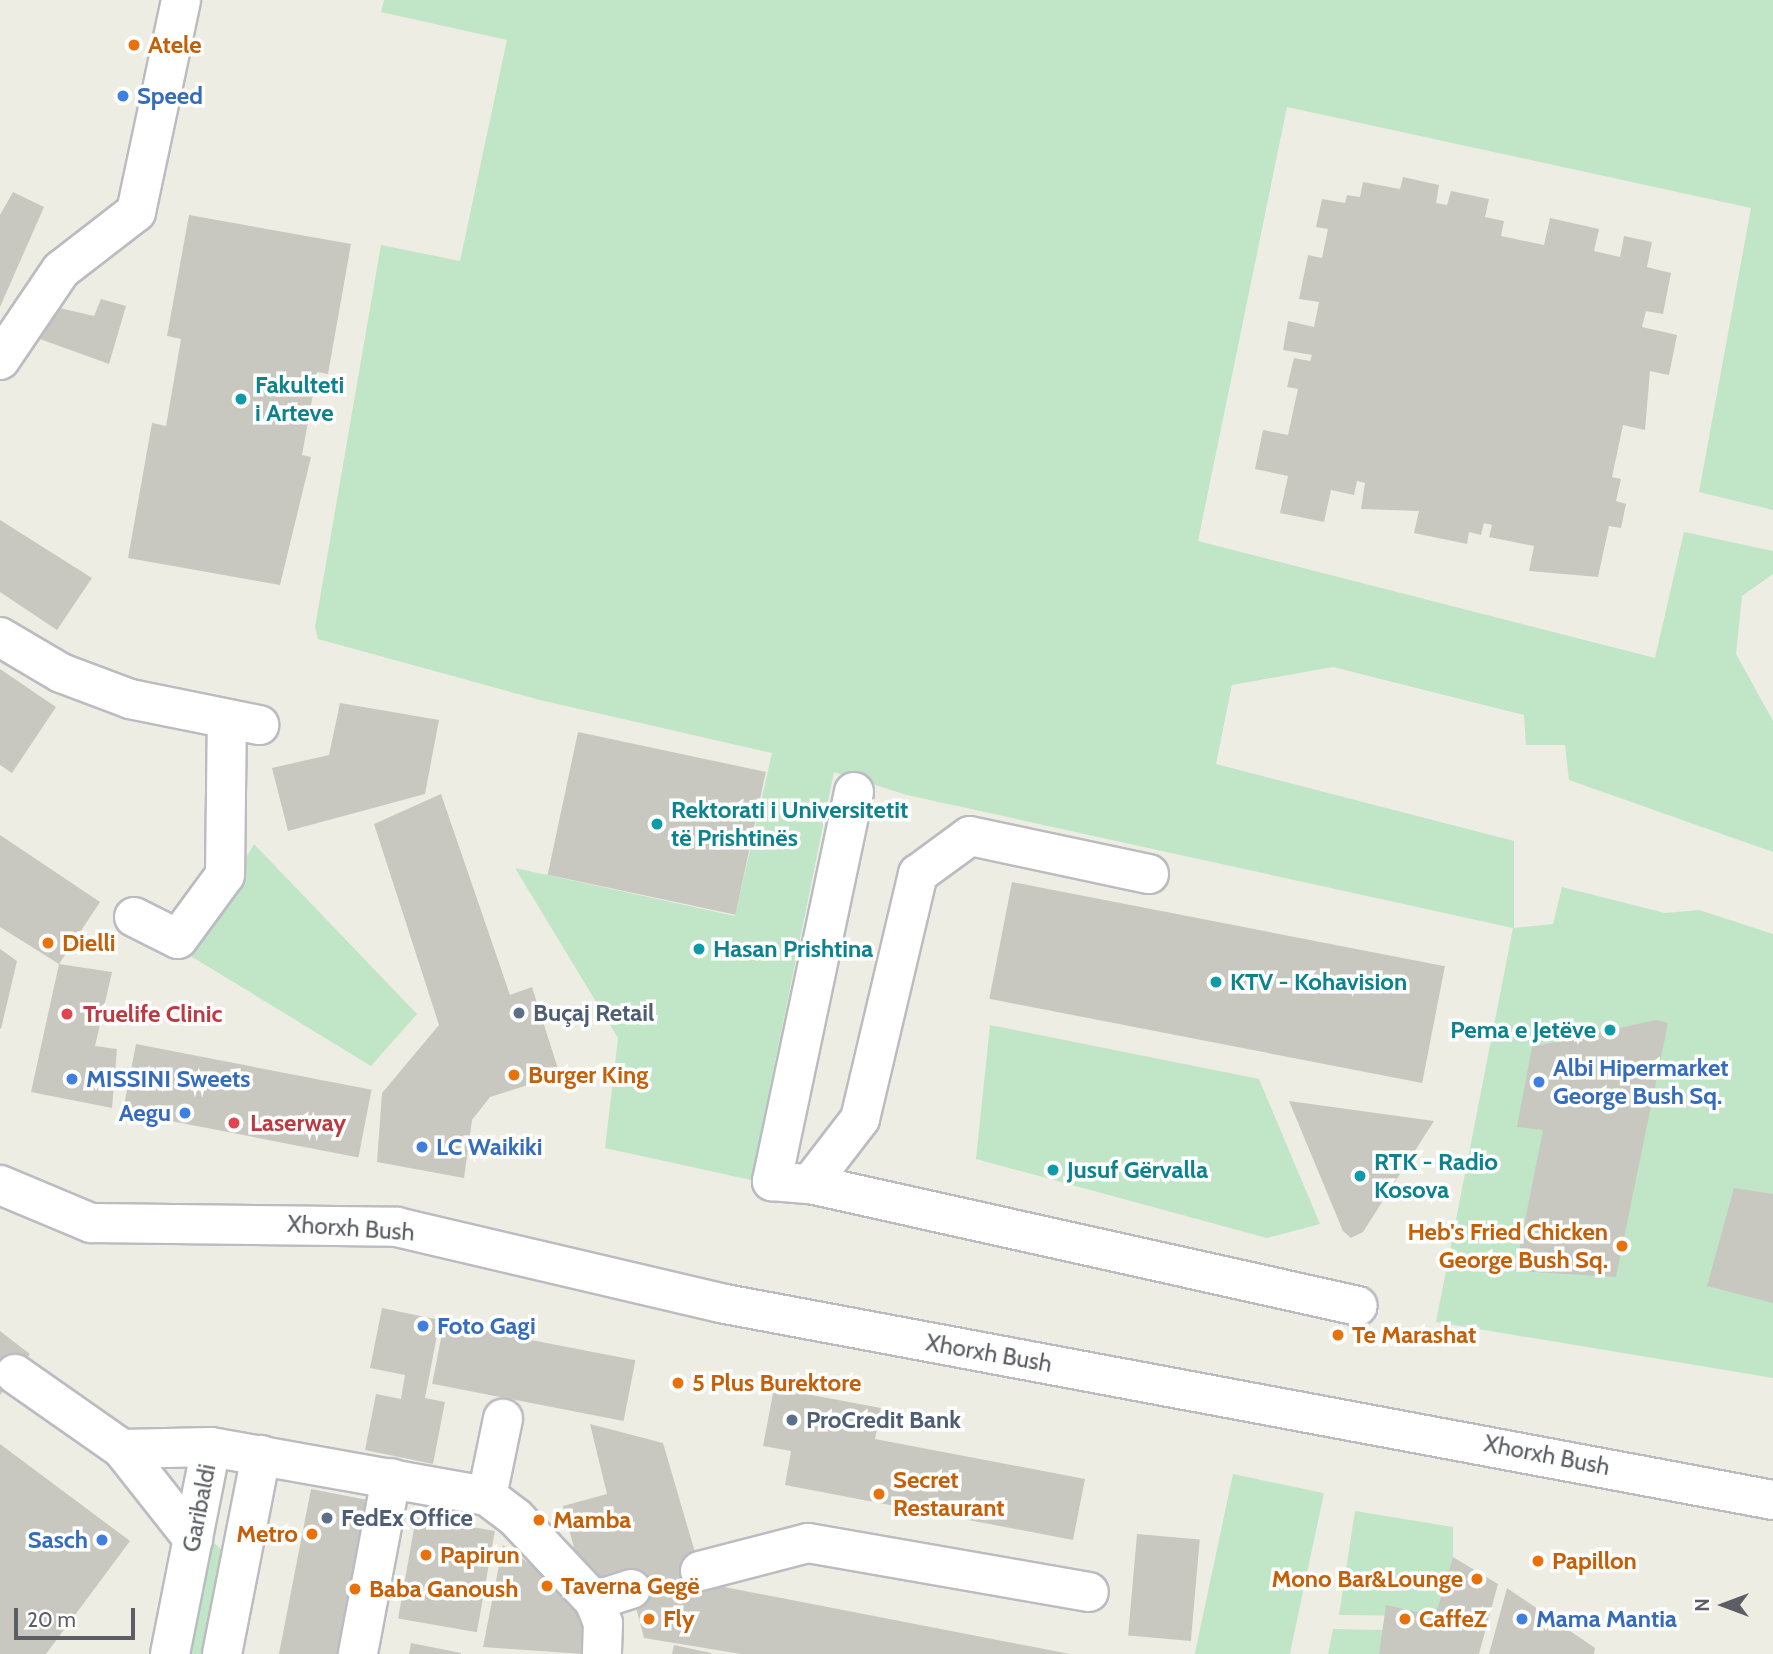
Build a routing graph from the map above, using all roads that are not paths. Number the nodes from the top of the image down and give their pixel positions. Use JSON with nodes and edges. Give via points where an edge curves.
{"nodes":[{"id":1,"x":181,"y":0,"type":"edge"},
{"id":2,"x":0,"y":360,"type":"edge"},
{"id":3,"x":0,"y":637,"type":"edge"},
{"id":4,"x":854,"y":792,"type":"dead end"},
{"id":5,"x":1149,"y":874,"type":"dead end"},
{"id":6,"x":134,"y":916,"type":"dead end"},
{"id":7,"x":810,"y":1184,"type":"junction"},
{"id":8,"x":0,"y":1185,"type":"edge"},
{"id":9,"x":1358,"y":1306,"type":"dead end"},
{"id":10,"x":15,"y":1374,"type":"dead end"},
{"id":11,"x":503,"y":1419,"type":"dead end"},
{"id":12,"x":211,"y":1447,"type":"junction"},
{"id":13,"x":122,"y":1449,"type":"junction"},
{"id":14,"x":261,"y":1455,"type":"junction"},
{"id":15,"x":391,"y":1478,"type":"junction"},
{"id":16,"x":487,"y":1496,"type":"junction"},
{"id":17,"x":1773,"y":1500,"type":"edge"},
{"id":18,"x":192,"y":1539,"type":"junction"},
{"id":19,"x":701,"y":1571,"type":"dead end"},
{"id":20,"x":631,"y":1590,"type":"dead end"},
{"id":21,"x":1089,"y":1592,"type":"dead end"},
{"id":22,"x":594,"y":1601,"type":"junction"},
{"id":23,"x":358,"y":1653,"type":"edge"},
{"id":24,"x":170,"y":1654,"type":"edge"},
{"id":25,"x":222,"y":1654,"type":"edge"},
{"id":26,"x":602,"y":1654,"type":"edge"}],
"edges":[{"from":1,"to":2,"type":"street","via":[[136,212],[61,270]]},
{"from":3,"to":6,"type":"street","via":[[61,673],[130,699],[243,723],[225,875],[178,939]]},
{"from":4,"to":7,"type":"street","via":[[772,1181]]},
{"from":5,"to":7,"type":"street","via":[[970,836],[918,874],[872,1088],[841,1150]]},
{"from":7,"to":9,"type":"street"},
{"from":8,"to":17,"type":"street","name":"Xhorxh Bush","via":[[91,1223],[397,1227],[720,1303]]},
{"from":10,"to":13,"type":"street"},
{"from":11,"to":16,"type":"street"},
{"from":12,"to":13,"type":"street"},
{"from":12,"to":14,"type":"street","name":"Garibaldi"},
{"from":12,"to":18,"type":"street","name":"Garibaldi"},
{"from":13,"to":18,"type":"street"},
{"from":14,"to":15,"type":"street"},
{"from":14,"to":25,"type":"street","name":"Garibaldi"},
{"from":15,"to":16,"type":"street"},
{"from":15,"to":23,"type":"street"},
{"from":16,"to":22,"type":"street","via":[[525,1527]]},
{"from":18,"to":24,"type":"street","name":"Garibaldi"},
{"from":19,"to":21,"type":"street","via":[[808,1544]]},
{"from":20,"to":22,"type":"street"},
{"from":22,"to":26,"type":"street","via":[[603,1623]]}]}
